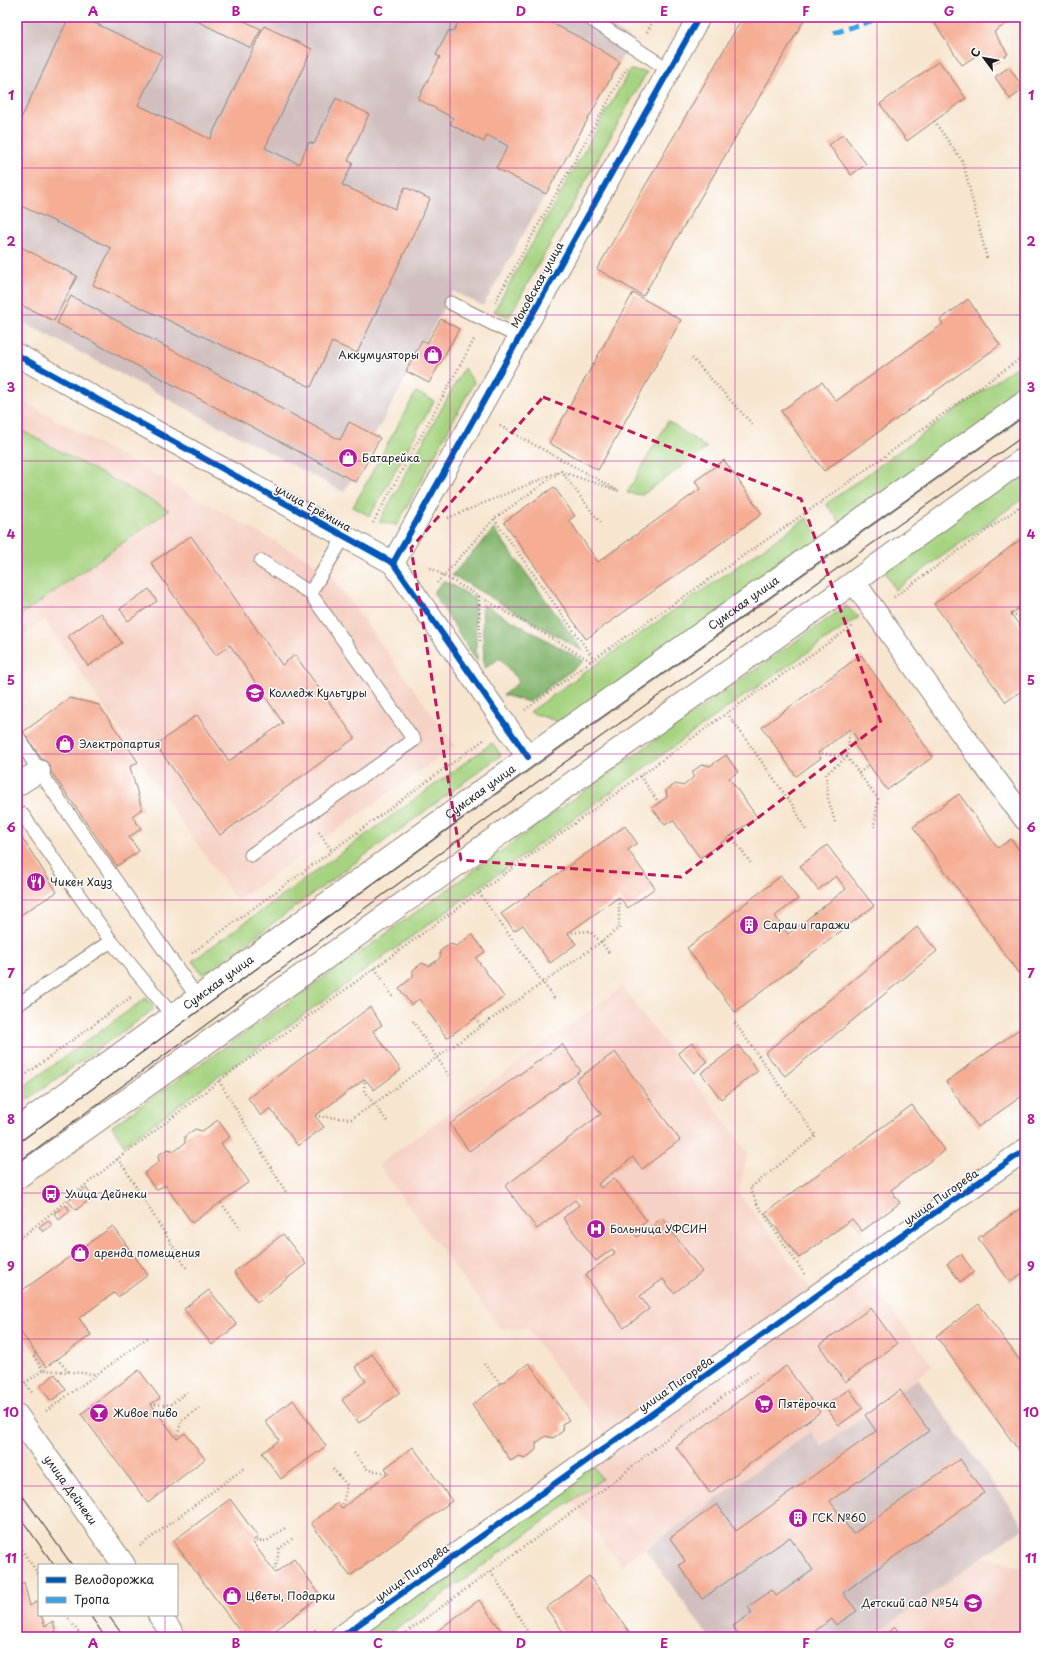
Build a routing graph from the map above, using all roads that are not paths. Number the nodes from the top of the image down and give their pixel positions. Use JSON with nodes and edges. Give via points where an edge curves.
{"nodes":[{"id":1,"x":588,"y":17,"type":"edge"},
{"id":2,"x":699,"y":17,"type":"edge"},
{"id":3,"x":669,"y":70,"type":"junction"},
{"id":4,"x":451,"y":303,"type":"dead end"},
{"id":5,"x":519,"y":337,"type":"junction"},
{"id":6,"x":17,"y":355,"type":"edge"},
{"id":7,"x":1025,"y":402,"type":"edge"},
{"id":8,"x":1025,"y":458,"type":"edge"},
{"id":9,"x":344,"y":536,"type":"junction"},
{"id":10,"x":261,"y":561,"type":"dead end"},
{"id":11,"x":393,"y":563,"type":"junction"},
{"id":12,"x":854,"y":582,"type":"junction"},
{"id":13,"x":310,"y":593,"type":"junction"},
{"id":14,"x":17,"y":735,"type":"edge"},
{"id":15,"x":528,"y":756,"type":"junction"},
{"id":16,"x":39,"y":771,"type":"junction"},
{"id":17,"x":17,"y":785,"type":"edge"},
{"id":18,"x":22,"y":814,"type":"dead end"},
{"id":19,"x":1025,"y":819,"type":"edge"},
{"id":20,"x":252,"y":855,"type":"dead end"},
{"id":21,"x":111,"y":941,"type":"junction"},
{"id":22,"x":197,"y":997,"type":"junction"},
{"id":23,"x":17,"y":1005,"type":"edge"},
{"id":24,"x":172,"y":1015,"type":"junction"},
{"id":25,"x":17,"y":1129,"type":"edge"},
{"id":26,"x":1025,"y":1150,"type":"edge"},
{"id":27,"x":17,"y":1178,"type":"edge"},
{"id":28,"x":17,"y":1415,"type":"edge"},
{"id":29,"x":123,"y":1564,"type":"edge"},
{"id":30,"x":160,"y":1616,"type":"edge"},
{"id":31,"x":175,"y":1637,"type":"edge"},
{"id":32,"x":341,"y":1637,"type":"edge"}],
"edges":[{"from":1,"to":3,"type":"lane"},
{"from":2,"to":3,"type":"main road","name":"Моковская улица"},
{"from":3,"to":5,"type":"main road","name":"Моковская улица"},
{"from":4,"to":5,"type":"lane"},
{"from":5,"to":11,"type":"main road","name":"Моковская улица"},
{"from":6,"to":9,"type":"main road","name":"улица Ерёмина"},
{"from":7,"to":15,"type":"main road","name":"Сумская улица"},
{"from":8,"to":12,"type":"main road"},
{"from":9,"to":11,"type":"main road","name":"улица Ерёмина"},
{"from":9,"to":13,"type":"lane"},
{"from":10,"to":13,"type":"lane"},
{"from":11,"to":15,"type":"main road","name":"улица Ерёмина"},
{"from":12,"to":19,"type":"main road"},
{"from":12,"to":27,"type":"main road"},
{"from":13,"to":20,"type":"lane","via":[[414,740]]},
{"from":14,"to":16,"type":"lane"},
{"from":15,"to":22,"type":"main road","name":"Сумская улица"},
{"from":16,"to":17,"type":"main road"},
{"from":16,"to":22,"type":"lane"},
{"from":18,"to":21,"type":"lane"},
{"from":21,"to":23,"type":"lane"},
{"from":21,"to":24,"type":"lane"},
{"from":22,"to":24,"type":"main road","name":"Сумская улица"},
{"from":24,"to":25,"type":"main road","name":"Сумская улица"},
{"from":26,"to":32,"type":"main road","name":"улица Пигорева","via":[[851,1271]]},
{"from":28,"to":29,"type":"main road","name":"улица Дейнеки"},
{"from":30,"to":31,"type":"main road"}]}
